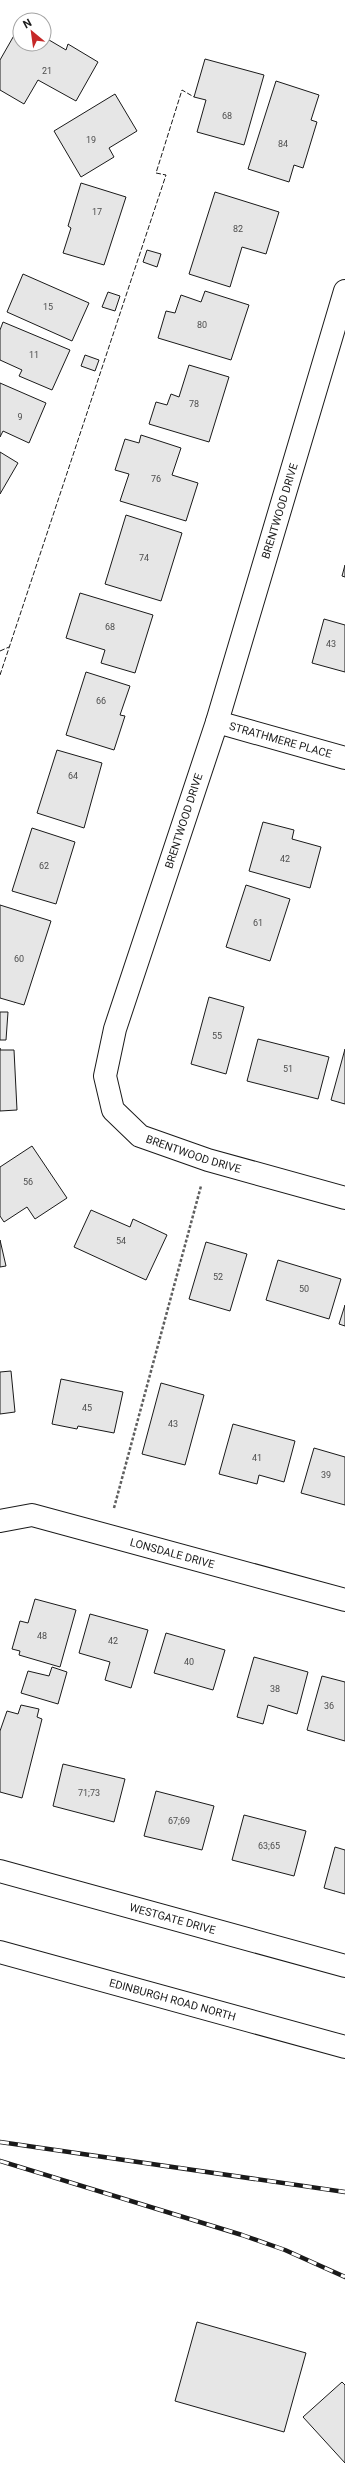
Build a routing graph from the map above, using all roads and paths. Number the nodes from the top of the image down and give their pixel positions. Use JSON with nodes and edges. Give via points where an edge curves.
{"nodes":[{"id":1,"x":345,"y":291,"type":"edge"},
{"id":2,"x":342,"y":318,"type":"edge"},
{"id":3,"x":216,"y":722,"type":"junction"},
{"id":4,"x":345,"y":758,"type":"edge"},
{"id":5,"x":208,"y":1160,"type":"junction"},
{"id":6,"x":345,"y":1198,"type":"edge"},
{"id":7,"x":0,"y":1521,"type":"edge"},
{"id":8,"x":107,"y":1536,"type":"junction"},
{"id":9,"x":345,"y":1600,"type":"edge"},
{"id":10,"x":0,"y":1871,"type":"edge"},
{"id":11,"x":0,"y":1952,"type":"edge"},
{"id":12,"x":345,"y":1966,"type":"edge"},
{"id":13,"x":345,"y":2047,"type":"edge"}],
"edges":[{"from":1,"to":2,"type":"street","name":"BRENTWOOD DRIVE"},
{"from":2,"to":3,"type":"street","name":"BRENTWOOD DRIVE"},
{"from":3,"to":4,"type":"street","name":"STRATHMERE PLACE"},
{"from":3,"to":5,"type":"street","name":"BRENTWOOD DRIVE","via":[[115,1029],[105,1076],[113,1110],[140,1136]]},
{"from":5,"to":6,"type":"street","name":"BRENTWOOD DRIVE"},
{"from":5,"to":8,"type":"path"},
{"from":7,"to":8,"type":"street","name":"LONSDALE DRIVE","via":[[32,1515]]},
{"from":8,"to":9,"type":"street","name":"LONSDALE DRIVE"},
{"from":10,"to":12,"type":"street","name":"WESTGATE DRIVE"},
{"from":11,"to":13,"type":"street","name":"EDINBURGH ROAD NORTH"}]}
